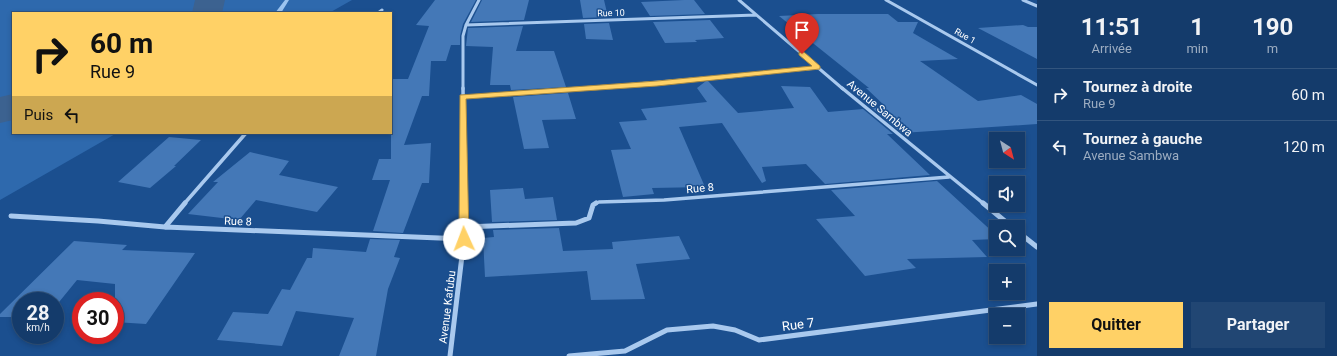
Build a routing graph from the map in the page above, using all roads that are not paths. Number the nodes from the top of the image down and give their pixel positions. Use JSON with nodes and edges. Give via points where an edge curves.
{"nodes":[{"id":1,"x":479,"y":0,"type":"edge"},
{"id":2,"x":739,"y":0,"type":"edge"},
{"id":3,"x":886,"y":0,"type":"edge"},
{"id":4,"x":1023,"y":0,"type":"edge"},
{"id":5,"x":1037,"y":6,"type":"edge"},
{"id":6,"x":382,"y":10,"type":"dead end"},
{"id":7,"x":379,"y":12,"type":"edge"},
{"id":8,"x":757,"y":15,"type":"junction"},
{"id":9,"x":466,"y":25,"type":"junction"},
{"id":10,"x":818,"y":68,"type":"junction"},
{"id":11,"x":1037,"y":85,"type":"edge"},
{"id":12,"x":462,"y":97,"type":"junction"},
{"id":13,"x":245,"y":134,"type":"edge"},
{"id":14,"x":949,"y":176,"type":"junction"},
{"id":15,"x":11,"y":216,"type":"dead end"},
{"id":16,"x":1003,"y":220,"type":"edge"},
{"id":17,"x":165,"y":227,"type":"junction"},
{"id":18,"x":464,"y":227,"type":"junction"},
{"id":19,"x":1025,"y":238,"type":"edge"},
{"id":20,"x":464,"y":239,"type":"junction"},
{"id":21,"x":1037,"y":247,"type":"edge"},
{"id":22,"x":1037,"y":304,"type":"edge"},
{"id":23,"x":450,"y":356,"type":"edge"},
{"id":24,"x":569,"y":356,"type":"edge"}],
"edges":[{"from":1,"to":9,"type":"street","name":"Avenue Kafubu"},
{"from":2,"to":8,"type":"street","name":"Avenue Sambwa"},
{"from":3,"to":11,"type":"street","name":"Rue 1"},
{"from":4,"to":5,"type":"street"},
{"from":6,"to":7,"type":"street"},
{"from":8,"to":9,"type":"street","name":"Rue 10"},
{"from":8,"to":10,"type":"street","name":"Avenue Sambwa"},
{"from":9,"to":12,"type":"street","name":"Avenue Kafubu","via":[[463,36]]},
{"from":10,"to":12,"type":"street"},
{"from":10,"to":14,"type":"street","name":"Avenue Sambwa"},
{"from":12,"to":18,"type":"street","name":"Avenue Kafubu"},
{"from":13,"to":17,"type":"street"},
{"from":14,"to":16,"type":"street","name":"Avenue Sambwa"},
{"from":14,"to":18,"type":"street","name":"Rue 8","via":[[664,200],[599,202],[593,205],[589,218],[583,222]]},
{"from":15,"to":17,"type":"street","name":"Rue 8"},
{"from":17,"to":20,"type":"street","name":"Rue 8"},
{"from":18,"to":20,"type":"street","name":"Avenue Kafubu"},
{"from":19,"to":21,"type":"street"},
{"from":20,"to":23,"type":"street","name":"Avenue Kafubu"},
{"from":22,"to":24,"type":"street","name":"Rue 7","via":[[758,340],[735,330],[712,326],[667,330],[625,352]]}]}
